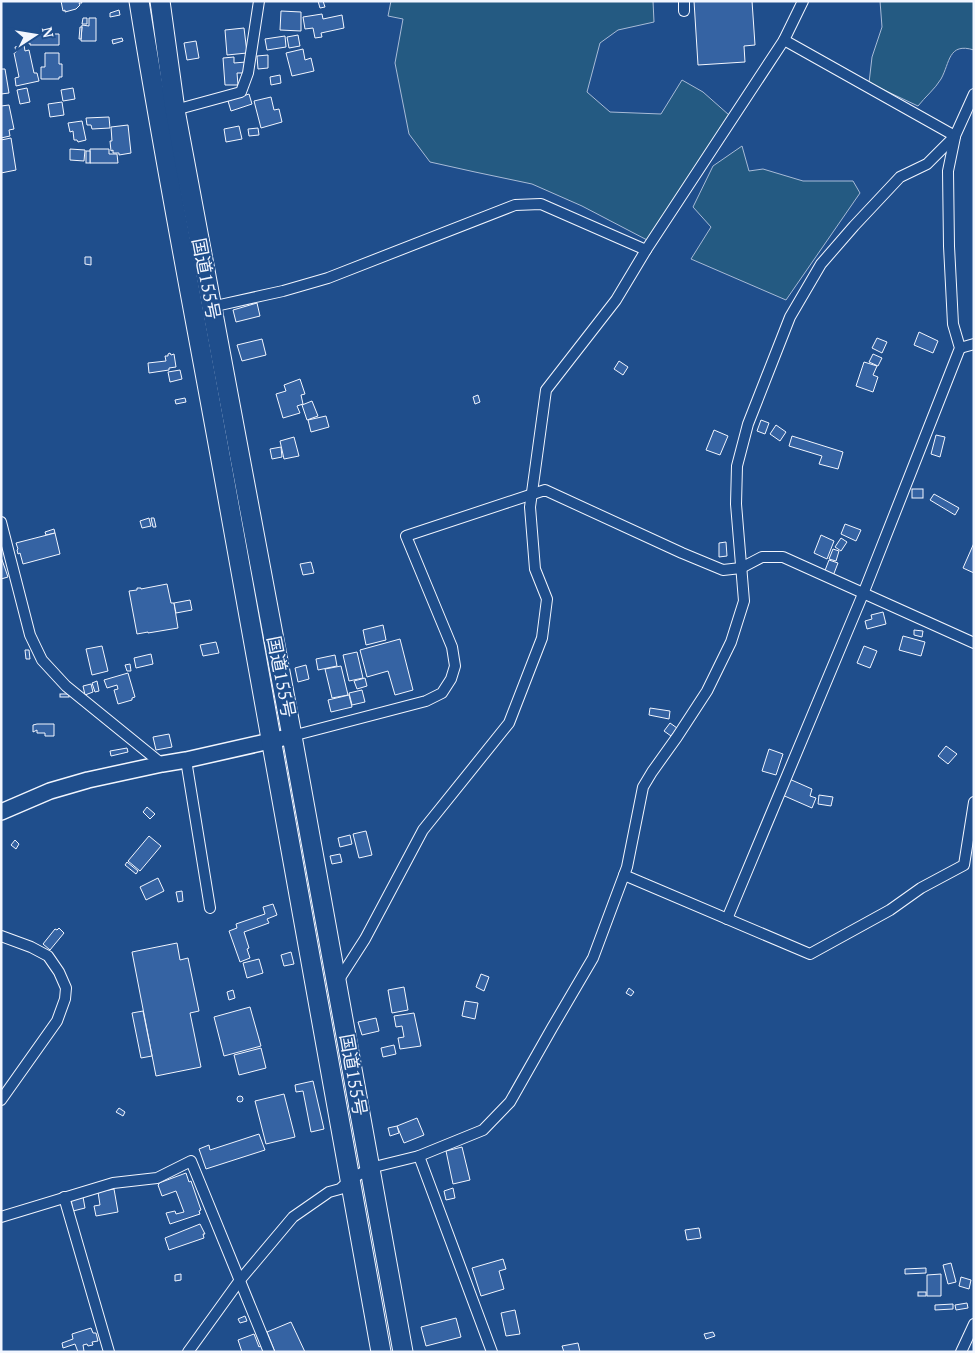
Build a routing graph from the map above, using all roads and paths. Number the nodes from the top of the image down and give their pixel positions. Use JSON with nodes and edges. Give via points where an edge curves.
{"nodes":[{"id":1,"x":140,"y":1,"type":"edge"},
{"id":2,"x":160,"y":1,"type":"edge"},
{"id":3,"x":259,"y":1,"type":"edge"},
{"id":4,"x":803,"y":1,"type":"edge"},
{"id":5,"x":784,"y":40,"type":"junction"},
{"id":6,"x":974,"y":94,"type":"edge"},
{"id":7,"x":175,"y":110,"type":"junction"},
{"id":8,"x":955,"y":136,"type":"junction"},
{"id":9,"x":646,"y":250,"type":"junction"},
{"id":10,"x":211,"y":307,"type":"junction"},
{"id":11,"x":974,"y":344,"type":"edge"},
{"id":12,"x":960,"y":348,"type":"junction"},
{"id":13,"x":532,"y":495,"type":"junction"},
{"id":14,"x":1,"y":522,"type":"edge"},
{"id":15,"x":4,"y":545,"type":"edge"},
{"id":16,"x":740,"y":568,"type":"junction"},
{"id":17,"x":863,"y":594,"type":"junction"},
{"id":18,"x":974,"y":643,"type":"edge"},
{"id":19,"x":292,"y":736,"type":"junction"},
{"id":20,"x":270,"y":741,"type":"junction"},
{"id":21,"x":186,"y":760,"type":"junction"},
{"id":22,"x":162,"y":764,"type":"junction"},
{"id":23,"x":974,"y":802,"type":"edge"},
{"id":24,"x":1,"y":812,"type":"edge"},
{"id":25,"x":624,"y":875,"type":"junction"},
{"id":26,"x":210,"y":908,"type":"dead end"},
{"id":27,"x":727,"y":919,"type":"junction"},
{"id":28,"x":1,"y":936,"type":"edge"},
{"id":29,"x":336,"y":984,"type":"junction"},
{"id":30,"x":1,"y":1100,"type":"edge"},
{"id":31,"x":418,"y":1156,"type":"junction"},
{"id":32,"x":370,"y":1168,"type":"junction"},
{"id":33,"x":350,"y":1180,"type":"junction"},
{"id":34,"x":64,"y":1197,"type":"junction"},
{"id":35,"x":1,"y":1217,"type":"edge"},
{"id":36,"x":240,"y":1280,"type":"junction"},
{"id":37,"x":974,"y":1324,"type":"edge"},
{"id":38,"x":109,"y":1352,"type":"edge"},
{"id":39,"x":188,"y":1352,"type":"edge"},
{"id":40,"x":269,"y":1352,"type":"edge"},
{"id":41,"x":381,"y":1352,"type":"edge"},
{"id":42,"x":403,"y":1352,"type":"edge"},
{"id":43,"x":492,"y":1352,"type":"edge"},
{"id":44,"x":962,"y":1352,"type":"edge"}],
"edges":[{"from":1,"to":20,"type":"highway","name":"国道155号","via":[[156,107]]},
{"from":2,"to":7,"type":"highway","name":"国道155号"},
{"from":3,"to":7,"type":"street","via":[[248,73],[241,92]]},
{"from":4,"to":5,"type":"street"},
{"from":5,"to":8,"type":"street"},
{"from":5,"to":9,"type":"street"},
{"from":6,"to":8,"type":"street"},
{"from":7,"to":10,"type":"highway","name":"国道155号"},
{"from":8,"to":12,"type":"street","via":[[948,171],[949,246],[953,324]]},
{"from":8,"to":16,"type":"street","via":[[927,164],[900,177],[854,226],[820,264],[790,317],[748,424],[737,466]]},
{"from":9,"to":10,"type":"street","via":[[541,204],[515,205],[328,278],[283,292]]},
{"from":9,"to":13,"type":"street","via":[[616,300],[546,390]]},
{"from":10,"to":19,"type":"highway","name":"国道155号"},
{"from":11,"to":12,"type":"street"},
{"from":12,"to":17,"type":"street"},
{"from":13,"to":16,"type":"street","via":[[545,490],[723,570]]},
{"from":13,"to":19,"type":"street","via":[[406,536],[452,646],[454,666],[451,679],[442,693],[426,701]]},
{"from":13,"to":29,"type":"street","via":[[535,570],[546,600],[542,638],[510,723],[423,830]]},
{"from":14,"to":15,"type":"street"},
{"from":15,"to":22,"type":"street","via":[[30,635],[42,660],[66,686]]},
{"from":16,"to":17,"type":"street","via":[[762,557],[783,557]]},
{"from":16,"to":25,"type":"street","via":[[744,601],[731,642],[707,691],[643,787]]},
{"from":17,"to":18,"type":"street"},
{"from":17,"to":27,"type":"street"},
{"from":19,"to":20,"type":"street"},
{"from":19,"to":29,"type":"highway","name":"国道155号"},
{"from":20,"to":21,"type":"street"},
{"from":20,"to":33,"type":"highway","name":"国道155号"},
{"from":21,"to":22,"type":"street"},
{"from":21,"to":26,"type":"street"},
{"from":22,"to":24,"type":"street","via":[[50,791]]},
{"from":23,"to":27,"type":"street","via":[[964,865],[810,954]]},
{"from":25,"to":27,"type":"street"},
{"from":25,"to":31,"type":"street","via":[[593,958],[510,1102],[483,1130]]},
{"from":28,"to":30,"type":"street","via":[[48,956],[66,988],[57,1021]]},
{"from":29,"to":32,"type":"highway","name":"国道155号"},
{"from":31,"to":32,"type":"street"},
{"from":31,"to":43,"type":"street"},
{"from":32,"to":33,"type":"street"},
{"from":32,"to":42,"type":"highway","name":"国道155号"},
{"from":33,"to":36,"type":"street","via":[[293,1217]]},
{"from":33,"to":41,"type":"highway","name":"国道155号"},
{"from":34,"to":35,"type":"street"},
{"from":34,"to":36,"type":"street","via":[[113,1183],[157,1178],[192,1161]]},
{"from":34,"to":38,"type":"street"},
{"from":36,"to":39,"type":"street"},
{"from":36,"to":40,"type":"street"},
{"from":37,"to":44,"type":"street"}]}
